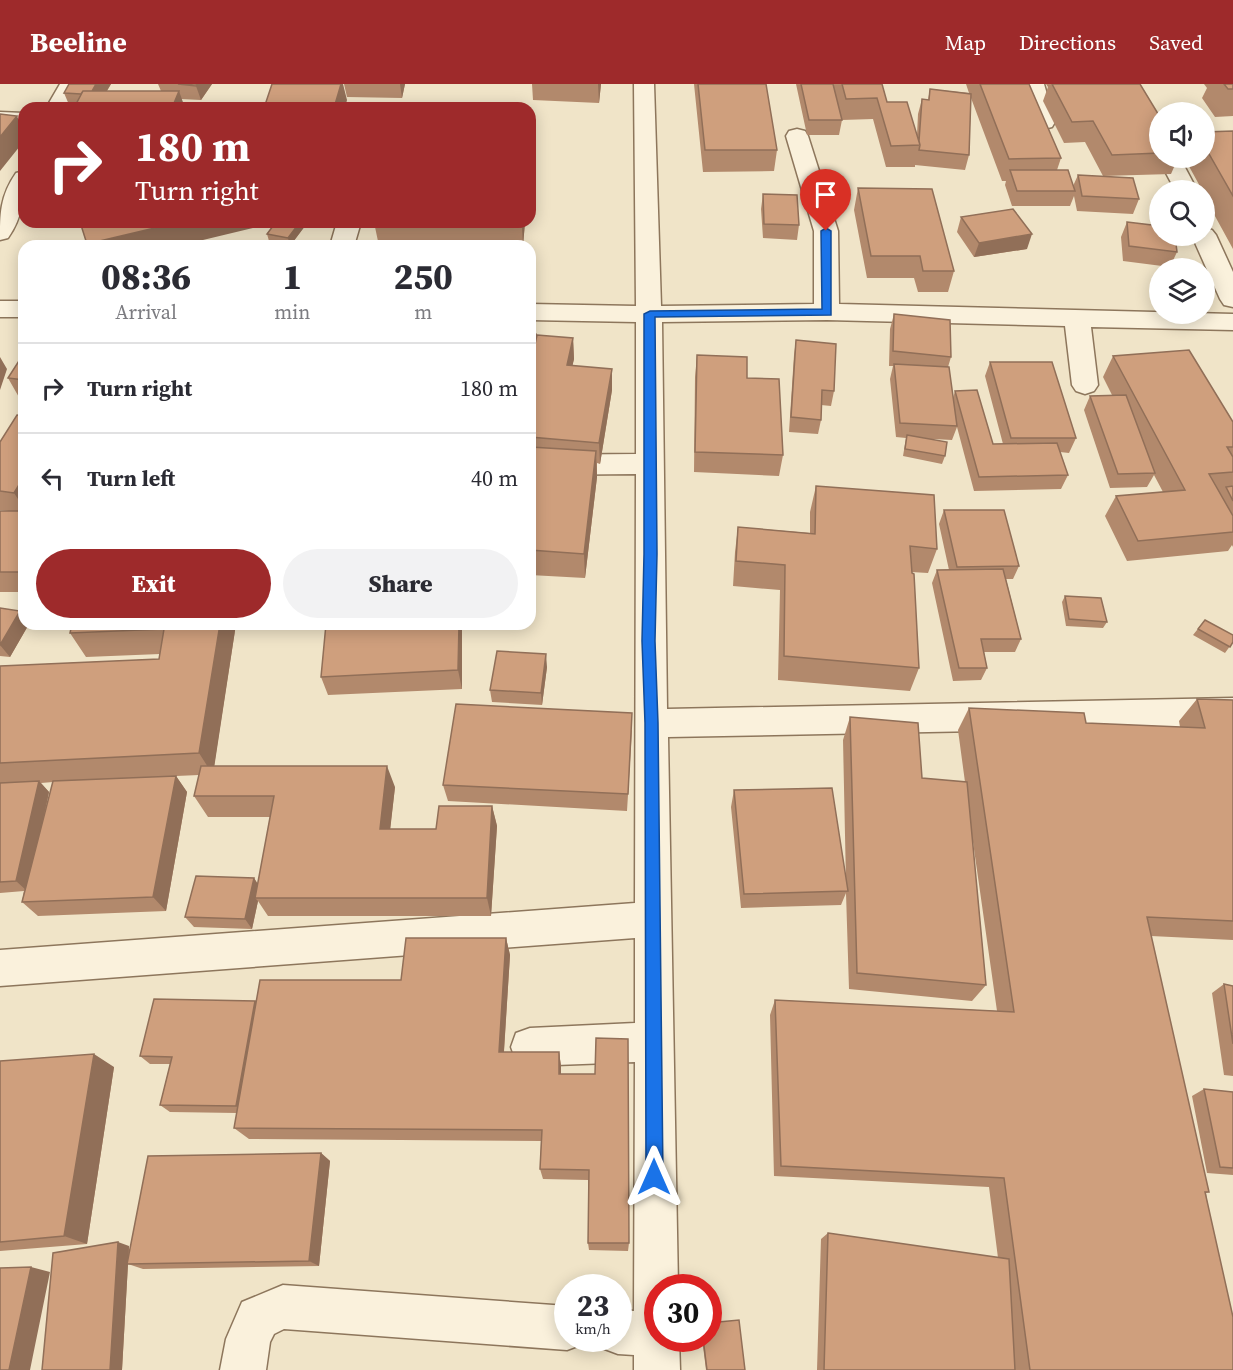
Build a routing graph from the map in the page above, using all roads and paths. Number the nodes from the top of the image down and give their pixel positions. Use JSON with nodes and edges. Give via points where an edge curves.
{"nodes":[{"id":1,"x":70,"y":84,"type":"edge"},
{"id":2,"x":644,"y":84,"type":"edge"},
{"id":3,"x":1034,"y":84,"type":"edge"},
{"id":4,"x":60,"y":102,"type":"edge"},
{"id":5,"x":0,"y":118,"type":"edge"},
{"id":6,"x":18,"y":119,"type":"edge"},
{"id":7,"x":1044,"y":122,"type":"edge"},
{"id":8,"x":797,"y":136,"type":"dead end"},
{"id":9,"x":18,"y":192,"type":"edge"},
{"id":10,"x":0,"y":233,"type":"edge"},
{"id":11,"x":1209,"y":246,"type":"edge"},
{"id":12,"x":1233,"y":299,"type":"edge"},
{"id":13,"x":0,"y":309,"type":"edge"},
{"id":14,"x":18,"y":309,"type":"edge"},
{"id":15,"x":536,"y":312,"type":"edge"},
{"id":16,"x":827,"y":312,"type":"junction"},
{"id":17,"x":650,"y":314,"type":"junction"},
{"id":18,"x":1077,"y":319,"type":"junction"},
{"id":19,"x":1233,"y":322,"type":"edge"},
{"id":20,"x":1085,"y":385,"type":"dead end"},
{"id":21,"x":650,"y":464,"type":"junction"},
{"id":22,"x":536,"y":465,"type":"edge"},
{"id":23,"x":1233,"y":712,"type":"edge"},
{"id":24,"x":651,"y":723,"type":"junction"},
{"id":25,"x":652,"y":919,"type":"junction"},
{"id":26,"x":0,"y":968,"type":"edge"},
{"id":27,"x":653,"y":1042,"type":"junction"},
{"id":28,"x":530,"y":1047,"type":"dead end"},
{"id":29,"x":646,"y":1274,"type":"edge"},
{"id":30,"x":554,"y":1327,"type":"edge"},
{"id":31,"x":243,"y":1370,"type":"edge"}],
"edges":[{"from":1,"to":4,"type":"street"},
{"from":2,"to":17,"type":"street"},
{"from":3,"to":7,"type":"street"},
{"from":5,"to":6,"type":"street"},
{"from":8,"to":16,"type":"street","via":[[826,231]]},
{"from":9,"to":10,"type":"street"},
{"from":11,"to":12,"type":"street"},
{"from":13,"to":14,"type":"street"},
{"from":15,"to":17,"type":"street"},
{"from":16,"to":17,"type":"street"},
{"from":16,"to":18,"type":"street"},
{"from":17,"to":21,"type":"street"},
{"from":18,"to":19,"type":"street"},
{"from":18,"to":20,"type":"street"},
{"from":21,"to":22,"type":"street"},
{"from":21,"to":24,"type":"street"},
{"from":23,"to":24,"type":"street"},
{"from":24,"to":25,"type":"street"},
{"from":25,"to":26,"type":"street"},
{"from":25,"to":27,"type":"street"},
{"from":27,"to":28,"type":"street"},
{"from":27,"to":29,"type":"street"},
{"from":30,"to":31,"type":"street","via":[[283,1307],[258,1318],[248,1339]]}]}
